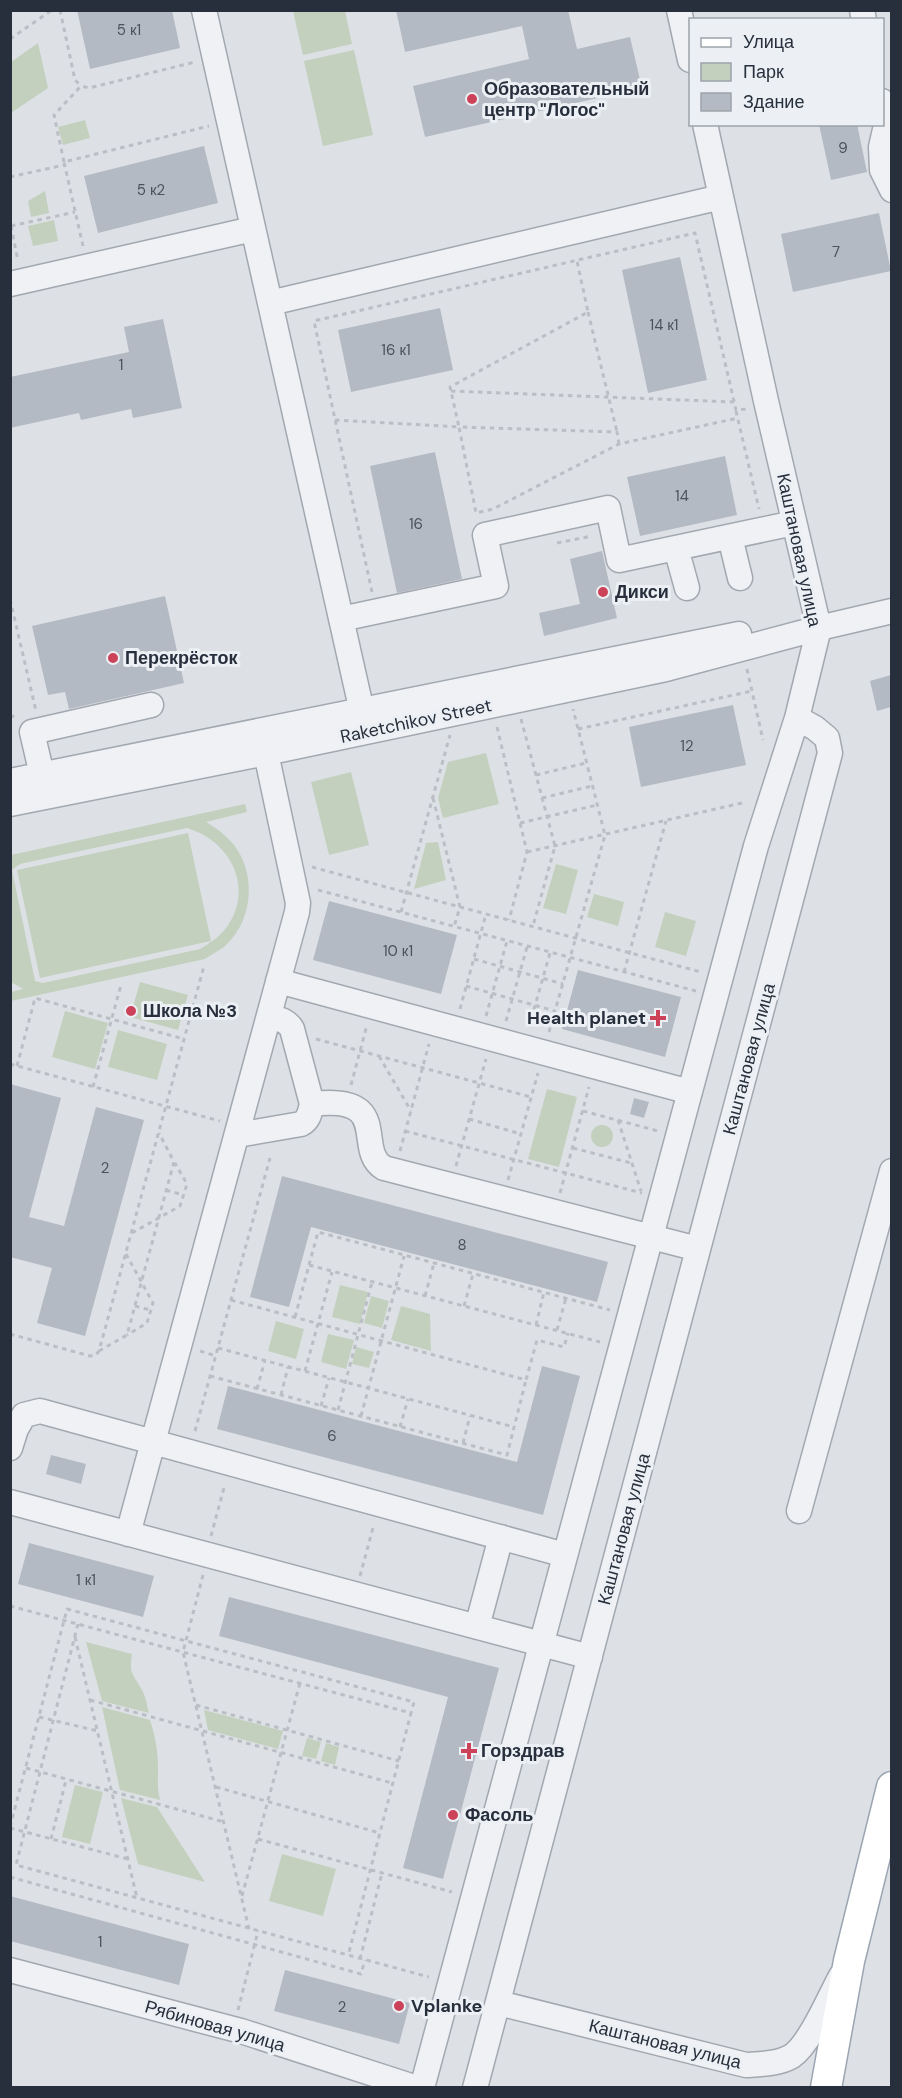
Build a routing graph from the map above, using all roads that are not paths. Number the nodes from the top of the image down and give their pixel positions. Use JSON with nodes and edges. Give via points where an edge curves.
{"nodes":[{"id":1,"x":204,"y":10,"type":"edge"},
{"id":2,"x":680,"y":10,"type":"edge"},
{"id":3,"x":689,"y":55,"type":"edge"},
{"id":4,"x":884,"y":109,"type":"edge"},
{"id":5,"x":705,"y":126,"type":"edge"},
{"id":6,"x":891,"y":190,"type":"edge"},
{"id":7,"x":721,"y":197,"type":"junction"},
{"id":8,"x":253,"y":229,"type":"junction"},
{"id":9,"x":15,"y":275,"type":"edge"},
{"id":10,"x":270,"y":303,"type":"junction"},
{"id":11,"x":794,"y":523,"type":"junction"},
{"id":12,"x":730,"y":537,"type":"junction"},
{"id":13,"x":676,"y":548,"type":"junction"},
{"id":14,"x":740,"y":578,"type":"dead end"},
{"id":15,"x":687,"y":588,"type":"dead end"},
{"id":16,"x":891,"y":611,"type":"edge"},
{"id":17,"x":341,"y":619,"type":"junction"},
{"id":18,"x":819,"y":628,"type":"junction"},
{"id":19,"x":151,"y":705,"type":"dead end"},
{"id":20,"x":797,"y":718,"type":"junction"},
{"id":21,"x":364,"y":721,"type":"junction"},
{"id":22,"x":266,"y":753,"type":"junction"},
{"id":23,"x":42,"y":774,"type":"junction"},
{"id":24,"x":10,"y":781,"type":"edge"},
{"id":25,"x":10,"y":804,"type":"edge"},
{"id":26,"x":278,"y":981,"type":"junction"},
{"id":27,"x":269,"y":1016,"type":"junction"},
{"id":28,"x":690,"y":1092,"type":"junction"},
{"id":29,"x":312,"y":1104,"type":"junction"},
{"id":30,"x":229,"y":1128,"type":"junction"},
{"id":31,"x":891,"y":1171,"type":"edge"},
{"id":32,"x":651,"y":1237,"type":"junction"},
{"id":33,"x":698,"y":1249,"type":"junction"},
{"id":34,"x":153,"y":1442,"type":"junction"},
{"id":35,"x":10,"y":1448,"type":"edge"},
{"id":36,"x":10,"y":1503,"type":"edge"},
{"id":37,"x":799,"y":1510,"type":"dead end"},
{"id":38,"x":129,"y":1534,"type":"junction"},
{"id":39,"x":501,"y":1537,"type":"junction"},
{"id":40,"x":565,"y":1555,"type":"junction"},
{"id":41,"x":477,"y":1627,"type":"junction"},
{"id":42,"x":541,"y":1644,"type":"junction"},
{"id":43,"x":590,"y":1657,"type":"junction"},
{"id":44,"x":891,"y":1788,"type":"edge"},
{"id":45,"x":849,"y":1961,"type":"junction"},
{"id":46,"x":10,"y":1970,"type":"edge"},
{"id":47,"x":499,"y":2003,"type":"junction"},
{"id":48,"x":417,"y":2088,"type":"edge"},
{"id":49,"x":422,"y":2088,"type":"edge"},
{"id":50,"x":475,"y":2088,"type":"edge"},
{"id":51,"x":814,"y":2088,"type":"edge"},
{"id":52,"x":826,"y":2088,"type":"edge"}],
"edges":[{"from":1,"to":8,"type":"street"},
{"from":2,"to":3,"type":"street"},
{"from":4,"to":6,"type":"street","via":[[887,121],[881,147],[882,170]]},
{"from":5,"to":7,"type":"street","name":"Каштановая улица"},
{"from":7,"to":10,"type":"street"},
{"from":7,"to":11,"type":"street","name":"Каштановая улица"},
{"from":8,"to":9,"type":"street"},
{"from":8,"to":10,"type":"street"},
{"from":10,"to":17,"type":"street"},
{"from":11,"to":12,"type":"street"},
{"from":11,"to":18,"type":"street","name":"Каштановая улица"},
{"from":12,"to":13,"type":"street"},
{"from":12,"to":14,"type":"street"},
{"from":13,"to":15,"type":"street"},
{"from":13,"to":17,"type":"street","via":[[619,560],[608,508],[485,534],[496,586]]},
{"from":16,"to":18,"type":"street","name":"Raketchikov Street"},
{"from":17,"to":21,"type":"street"},
{"from":18,"to":20,"type":"street","name":"Каштановая улица"},
{"from":18,"to":21,"type":"street","name":"Raketchikov Street","via":[[666,669]]},
{"from":19,"to":23,"type":"street","via":[[32,732]]},
{"from":20,"to":28,"type":"street","via":[[756,846]]},
{"from":20,"to":33,"type":"street","name":"Каштановая улица","via":[[826,738],[830,753]]},
{"from":21,"to":22,"type":"street","name":"Raketchikov Street"},
{"from":21,"to":23,"type":"street","name":"Raketchikov Street"},
{"from":22,"to":25,"type":"street","name":"Raketchikov Street"},
{"from":22,"to":26,"type":"street","via":[[298,903]]},
{"from":23,"to":24,"type":"street","name":"Raketchikov Street"},
{"from":26,"to":27,"type":"street"},
{"from":26,"to":28,"type":"street","via":[[435,1023],[494,1026],[544,1052]]},
{"from":27,"to":29,"type":"street","via":[[290,1024]]},
{"from":27,"to":30,"type":"street"},
{"from":28,"to":32,"type":"street"},
{"from":29,"to":30,"type":"street","via":[[301,1124]]},
{"from":29,"to":32,"type":"street","via":[[346,1105],[365,1116],[376,1163]]},
{"from":30,"to":34,"type":"street"},
{"from":31,"to":37,"type":"street"},
{"from":32,"to":33,"type":"street"},
{"from":32,"to":40,"type":"street"},
{"from":33,"to":43,"type":"street","name":"Каштановая улица"},
{"from":34,"to":35,"type":"street","via":[[40,1411],[24,1415]]},
{"from":34,"to":38,"type":"street"},
{"from":34,"to":39,"type":"street"},
{"from":36,"to":38,"type":"street"},
{"from":38,"to":41,"type":"street"},
{"from":39,"to":40,"type":"street"},
{"from":39,"to":41,"type":"street"},
{"from":40,"to":42,"type":"street"},
{"from":41,"to":42,"type":"street"},
{"from":42,"to":43,"type":"street"},
{"from":42,"to":49,"type":"street"},
{"from":43,"to":47,"type":"street","name":"Каштановая улица"},
{"from":44,"to":45,"type":"main road"},
{"from":45,"to":47,"type":"street","name":"Каштановая улица","via":[[803,2046],[791,2056],[768,2063],[746,2065]]},
{"from":45,"to":51,"type":"street"},
{"from":45,"to":52,"type":"main road"},
{"from":46,"to":48,"type":"street","name":"Рябиновая улица","via":[[241,2031]]},
{"from":47,"to":50,"type":"street","name":"Каштановая улица"}]}
